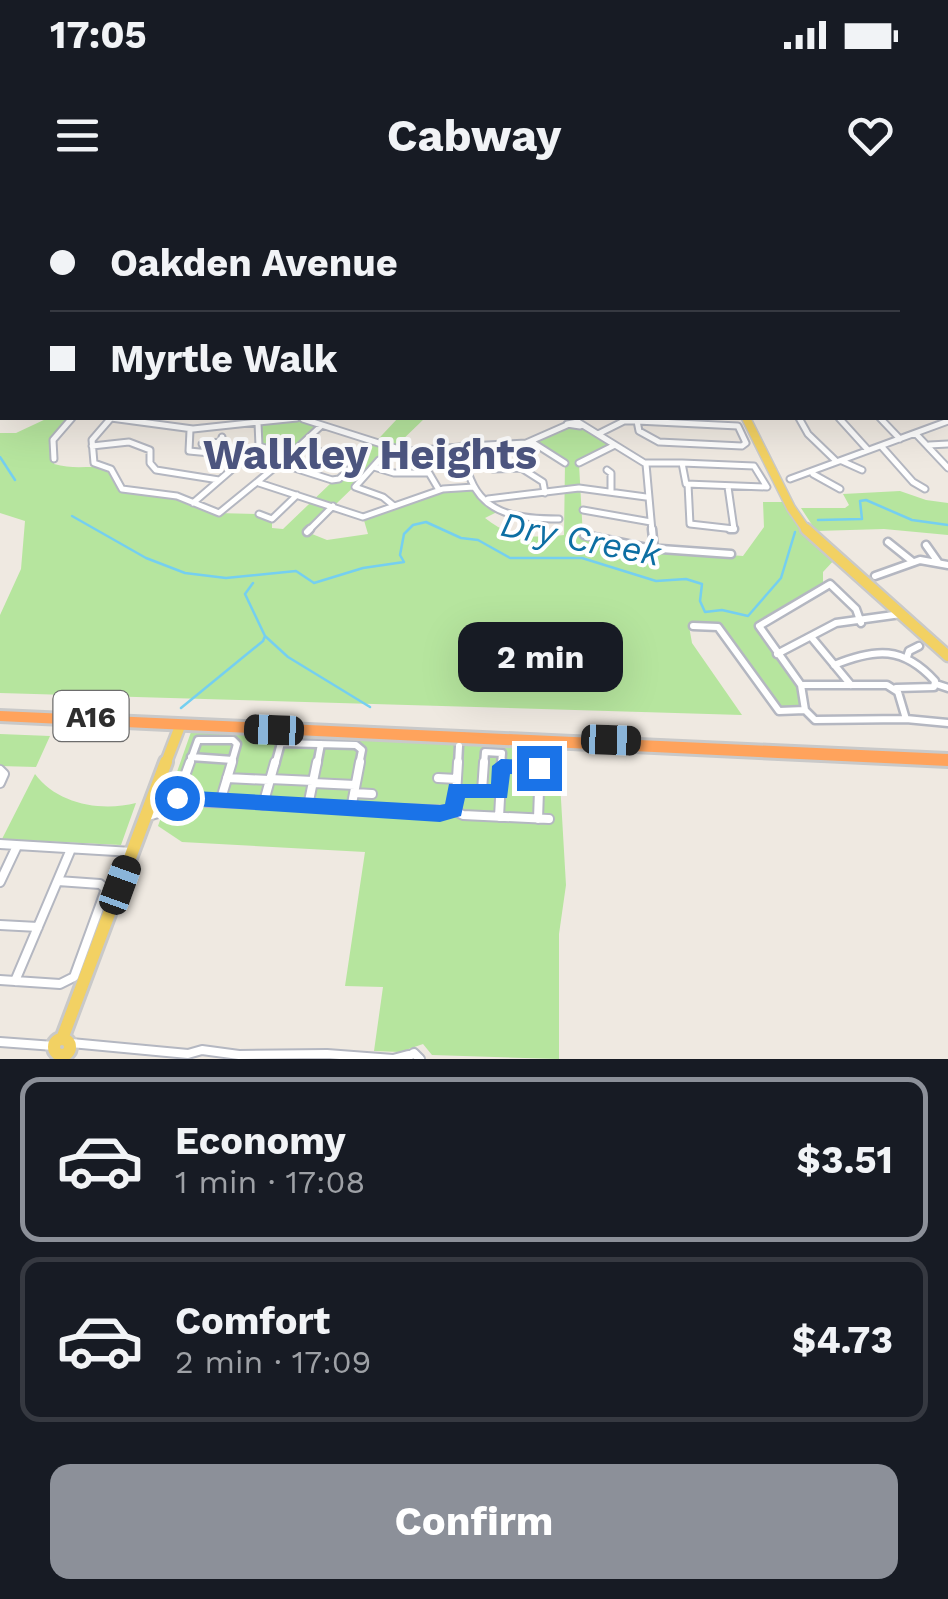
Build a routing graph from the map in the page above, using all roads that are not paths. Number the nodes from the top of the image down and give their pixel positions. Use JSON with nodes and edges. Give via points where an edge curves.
{"nodes":[{"id":1,"x":70,"y":420,"type":"edge"},
{"id":2,"x":109,"y":420,"type":"edge"},
{"id":3,"x":126,"y":420,"type":"edge"},
{"id":4,"x":227,"y":420,"type":"edge"},
{"id":5,"x":289,"y":420,"type":"edge"},
{"id":6,"x":302,"y":420,"type":"edge"},
{"id":7,"x":658,"y":420,"type":"edge"},
{"id":8,"x":691,"y":420,"type":"edge"},
{"id":9,"x":745,"y":420,"type":"edge"},
{"id":10,"x":800,"y":420,"type":"edge"},
{"id":11,"x":841,"y":420,"type":"edge"},
{"id":12,"x":882,"y":420,"type":"edge"},
{"id":13,"x":922,"y":420,"type":"dead end"},
{"id":14,"x":948,"y":421,"type":"edge"},
{"id":15,"x":638,"y":422,"type":"junction"},
{"id":16,"x":258,"y":423,"type":"junction"},
{"id":17,"x":575,"y":424,"type":"edge"},
{"id":18,"x":228,"y":426,"type":"junction"},
{"id":19,"x":322,"y":426,"type":"junction"},
{"id":20,"x":931,"y":427,"type":"junction"},
{"id":21,"x":191,"y":429,"type":"junction"},
{"id":22,"x":914,"y":433,"type":"junction"},
{"id":23,"x":598,"y":434,"type":"junction"},
{"id":24,"x":900,"y":439,"type":"junction"},
{"id":25,"x":531,"y":442,"type":"junction"},
{"id":26,"x":202,"y":444,"type":"dead end"},
{"id":27,"x":948,"y":444,"type":"edge"},
{"id":28,"x":300,"y":445,"type":"junction"},
{"id":29,"x":616,"y":445,"type":"junction"},
{"id":30,"x":92,"y":446,"type":"junction"},
{"id":31,"x":258,"y":446,"type":"junction"},
{"id":32,"x":881,"y":446,"type":"junction"},
{"id":33,"x":928,"y":446,"type":"junction"},
{"id":34,"x":465,"y":449,"type":"junction"},
{"id":35,"x":869,"y":450,"type":"junction"},
{"id":36,"x":278,"y":452,"type":"dead end"},
{"id":37,"x":54,"y":459,"type":"dead end"},
{"id":38,"x":379,"y":460,"type":"dead end"},
{"id":39,"x":839,"y":461,"type":"junction"},
{"id":40,"x":281,"y":463,"type":"junction"},
{"id":41,"x":565,"y":463,"type":"dead end"},
{"id":42,"x":645,"y":463,"type":"junction"},
{"id":43,"x":682,"y":463,"type":"junction"},
{"id":44,"x":579,"y":464,"type":"dead end"},
{"id":45,"x":374,"y":467,"type":"junction"},
{"id":46,"x":948,"y":468,"type":"edge"},
{"id":47,"x":493,"y":470,"type":"dead end"},
{"id":48,"x":607,"y":470,"type":"dead end"},
{"id":49,"x":862,"y":470,"type":"dead end"},
{"id":50,"x":812,"y":473,"type":"junction"},
{"id":51,"x":790,"y":478,"type":"dead end"},
{"id":52,"x":219,"y":480,"type":"junction"},
{"id":53,"x":258,"y":482,"type":"junction"},
{"id":54,"x":688,"y":484,"type":"junction"},
{"id":55,"x":728,"y":486,"type":"junction"},
{"id":56,"x":474,"y":487,"type":"junction"},
{"id":57,"x":925,"y":489,"type":"dead end"},
{"id":58,"x":439,"y":490,"type":"junction"},
{"id":59,"x":840,"y":490,"type":"dead end"},
{"id":60,"x":611,"y":492,"type":"junction"},
{"id":61,"x":545,"y":493,"type":"junction"},
{"id":62,"x":297,"y":495,"type":"junction"},
{"id":63,"x":646,"y":497,"type":"junction"},
{"id":64,"x":488,"y":500,"type":"junction"},
{"id":65,"x":192,"y":502,"type":"junction"},
{"id":66,"x":332,"y":506,"type":"junction"},
{"id":67,"x":395,"y":507,"type":"junction"},
{"id":68,"x":583,"y":510,"type":"dead end"},
{"id":69,"x":259,"y":514,"type":"dead end"},
{"id":70,"x":559,"y":519,"type":"dead end"},
{"id":71,"x":651,"y":522,"type":"junction"},
{"id":72,"x":307,"y":532,"type":"dead end"},
{"id":73,"x":584,"y":535,"type":"dead end"},
{"id":74,"x":888,"y":542,"type":"dead end"},
{"id":75,"x":926,"y":544,"type":"dead end"},
{"id":76,"x":654,"y":549,"type":"junction"},
{"id":77,"x":731,"y":554,"type":"dead end"},
{"id":78,"x":914,"y":562,"type":"junction"},
{"id":79,"x":938,"y":563,"type":"junction"},
{"id":80,"x":948,"y":565,"type":"edge"},
{"id":81,"x":875,"y":576,"type":"dead end"},
{"id":82,"x":901,"y":612,"type":"junction"},
{"id":83,"x":861,"y":623,"type":"junction"},
{"id":84,"x":696,"y":624,"type":"dead end"},
{"id":85,"x":812,"y":638,"type":"junction"},
{"id":86,"x":919,"y":646,"type":"dead end"},
{"id":87,"x":948,"y":652,"type":"edge"},
{"id":88,"x":777,"y":654,"type":"junction"},
{"id":89,"x":906,"y":657,"type":"junction"},
{"id":90,"x":834,"y":665,"type":"junction"},
{"id":91,"x":936,"y":684,"type":"junction"},
{"id":92,"x":802,"y":685,"type":"junction"},
{"id":93,"x":851,"y":685,"type":"junction"},
{"id":94,"x":896,"y":688,"type":"junction"},
{"id":95,"x":948,"y":688,"type":"edge"},
{"id":96,"x":805,"y":710,"type":"junction"},
{"id":97,"x":0,"y":713,"type":"edge"},
{"id":98,"x":906,"y":720,"type":"junction"},
{"id":99,"x":948,"y":723,"type":"edge"},
{"id":100,"x":182,"y":729,"type":"junction"},
{"id":101,"x":322,"y":744,"type":"junction"},
{"id":102,"x":459,"y":746,"type":"dead end"},
{"id":103,"x":540,"y":753,"type":"dead end"},
{"id":104,"x":948,"y":757,"type":"edge"},
{"id":105,"x":191,"y":758,"type":"junction"},
{"id":106,"x":232,"y":760,"type":"junction"},
{"id":107,"x":501,"y":766,"type":"junction"},
{"id":108,"x":539,"y":768,"type":"junction"},
{"id":109,"x":0,"y":770,"type":"edge"},
{"id":110,"x":227,"y":778,"type":"junction"},
{"id":111,"x":438,"y":778,"type":"dead end"},
{"id":112,"x":457,"y":779,"type":"junction"},
{"id":113,"x":270,"y":780,"type":"junction"},
{"id":114,"x":313,"y":782,"type":"junction"},
{"id":115,"x":0,"y":783,"type":"edge"},
{"id":116,"x":354,"y":789,"type":"junction"},
{"id":117,"x":456,"y":790,"type":"junction"},
{"id":118,"x":155,"y":791,"type":"junction"},
{"id":119,"x":482,"y":791,"type":"junction"},
{"id":120,"x":500,"y":792,"type":"junction"},
{"id":121,"x":372,"y":794,"type":"dead end"},
{"id":122,"x":177,"y":798,"type":"junction"},
{"id":123,"x":206,"y":802,"type":"junction"},
{"id":124,"x":220,"y":802,"type":"junction"},
{"id":125,"x":263,"y":804,"type":"junction"},
{"id":126,"x":308,"y":807,"type":"junction"},
{"id":127,"x":350,"y":809,"type":"junction"},
{"id":128,"x":454,"y":811,"type":"junction"},
{"id":129,"x":145,"y":817,"type":"junction"},
{"id":130,"x":500,"y":817,"type":"junction"},
{"id":131,"x":0,"y":844,"type":"edge"},
{"id":132,"x":17,"y":846,"type":"junction"},
{"id":133,"x":71,"y":849,"type":"junction"},
{"id":134,"x":132,"y":852,"type":"junction"},
{"id":135,"x":1,"y":879,"type":"edge"},
{"id":136,"x":58,"y":881,"type":"junction"},
{"id":137,"x":0,"y":925,"type":"edge"},
{"id":138,"x":38,"y":928,"type":"junction"},
{"id":139,"x":0,"y":980,"type":"edge"},
{"id":140,"x":15,"y":981,"type":"junction"},
{"id":141,"x":0,"y":1042,"type":"edge"},
{"id":142,"x":62,"y":1049,"type":"edge"},
{"id":143,"x":200,"y":1057,"type":"edge"},
{"id":144,"x":415,"y":1057,"type":"edge"},
{"id":145,"x":393,"y":1059,"type":"edge"}],
"edges":[{"from":1,"to":37,"type":"street","via":[[53,440]]},
{"from":2,"to":30,"type":"street"},
{"from":3,"to":21,"type":"street"},
{"from":4,"to":18,"type":"street"},
{"from":5,"to":16,"type":"street"},
{"from":6,"to":19,"type":"street"},
{"from":7,"to":8,"type":"street"},
{"from":7,"to":15,"type":"street"},
{"from":8,"to":9,"type":"street"},
{"from":9,"to":15,"type":"street","via":[[746,444],[658,442],[639,431]]},
{"from":9,"to":82,"type":"main road","via":[[808,524]]},
{"from":10,"to":39,"type":"street"},
{"from":11,"to":35,"type":"street"},
{"from":12,"to":24,"type":"street"},
{"from":13,"to":20,"type":"street"},
{"from":14,"to":20,"type":"street"},
{"from":15,"to":23,"type":"street"},
{"from":16,"to":18,"type":"street"},
{"from":16,"to":31,"type":"street"},
{"from":17,"to":23,"type":"street"},
{"from":17,"to":25,"type":"street"},
{"from":18,"to":21,"type":"street"},
{"from":19,"to":28,"type":"street"},
{"from":19,"to":34,"type":"street","via":[[406,451]]},
{"from":20,"to":22,"type":"street"},
{"from":21,"to":26,"type":"street","via":[[188,451],[210,453],[222,440]]},
{"from":22,"to":24,"type":"street"},
{"from":22,"to":33,"type":"street"},
{"from":23,"to":29,"type":"street"},
{"from":24,"to":32,"type":"street"},
{"from":25,"to":34,"type":"street"},
{"from":25,"to":41,"type":"street"},
{"from":27,"to":33,"type":"street"},
{"from":28,"to":40,"type":"street"},
{"from":28,"to":40,"type":"street","via":[[355,464],[332,480]]},
{"from":29,"to":42,"type":"street"},
{"from":29,"to":44,"type":"street"},
{"from":30,"to":52,"type":"street","via":[[140,444],[150,450],[156,470]]},
{"from":30,"to":65,"type":"street","via":[[94,464],[111,469],[121,489]]},
{"from":31,"to":36,"type":"street"},
{"from":31,"to":52,"type":"street"},
{"from":32,"to":35,"type":"street"},
{"from":32,"to":57,"type":"street"},
{"from":33,"to":46,"type":"street"},
{"from":34,"to":56,"type":"street"},
{"from":35,"to":39,"type":"street"},
{"from":38,"to":45,"type":"street"},
{"from":39,"to":49,"type":"street"},
{"from":39,"to":50,"type":"street"},
{"from":40,"to":53,"type":"street"},
{"from":42,"to":43,"type":"street"},
{"from":42,"to":63,"type":"street"},
{"from":43,"to":54,"type":"street"},
{"from":43,"to":55,"type":"street","via":[[754,466],[767,486]]},
{"from":45,"to":58,"type":"street","via":[[430,470]]},
{"from":45,"to":67,"type":"street","via":[[356,487]]},
{"from":47,"to":61,"type":"street","via":[[526,469],[543,482]]},
{"from":48,"to":60,"type":"street"},
{"from":50,"to":51,"type":"street"},
{"from":50,"to":59,"type":"street"},
{"from":52,"to":65,"type":"street"},
{"from":53,"to":62,"type":"street"},
{"from":53,"to":65,"type":"street","via":[[219,513]]},
{"from":54,"to":55,"type":"street"},
{"from":54,"to":55,"type":"street","via":[[690,524],[734,529]]},
{"from":56,"to":58,"type":"street"},
{"from":56,"to":64,"type":"street"},
{"from":58,"to":67,"type":"street"},
{"from":60,"to":61,"type":"street"},
{"from":60,"to":63,"type":"street"},
{"from":61,"to":64,"type":"street"},
{"from":62,"to":66,"type":"street"},
{"from":62,"to":69,"type":"street","via":[[272,519]]},
{"from":63,"to":71,"type":"street"},
{"from":64,"to":70,"type":"street","via":[[511,517]]},
{"from":66,"to":67,"type":"street","via":[[364,517]]},
{"from":66,"to":72,"type":"street"},
{"from":68,"to":71,"type":"street"},
{"from":71,"to":76,"type":"street"},
{"from":73,"to":76,"type":"street"},
{"from":74,"to":78,"type":"street"},
{"from":75,"to":79,"type":"street"},
{"from":76,"to":77,"type":"street"},
{"from":78,"to":79,"type":"street"},
{"from":78,"to":81,"type":"street"},
{"from":79,"to":80,"type":"street"},
{"from":82,"to":83,"type":"street"},
{"from":82,"to":87,"type":"main road"},
{"from":83,"to":85,"type":"street","via":[[831,624]]},
{"from":83,"to":88,"type":"street","via":[[852,604],[824,584],[759,626]]},
{"from":84,"to":96,"type":"street","via":[[718,627],[782,716]]},
{"from":85,"to":88,"type":"street"},
{"from":85,"to":90,"type":"street"},
{"from":86,"to":89,"type":"street"},
{"from":88,"to":92,"type":"street"},
{"from":89,"to":90,"type":"street","via":[[858,655]]},
{"from":89,"to":91,"type":"street"},
{"from":90,"to":93,"type":"street"},
{"from":91,"to":94,"type":"street"},
{"from":91,"to":95,"type":"street"},
{"from":92,"to":93,"type":"street"},
{"from":92,"to":96,"type":"street"},
{"from":93,"to":94,"type":"street"},
{"from":94,"to":98,"type":"street"},
{"from":96,"to":98,"type":"street","via":[[815,720]]},
{"from":97,"to":100,"type":"highway","number":"A16"},
{"from":97,"to":100,"type":"highway","number":"A16"},
{"from":98,"to":99,"type":"street"},
{"from":100,"to":104,"type":"highway","number":"A16"},
{"from":100,"to":118,"type":"main road"},
{"from":101,"to":113,"type":"street","via":[[281,743]]},
{"from":101,"to":114,"type":"street"},
{"from":101,"to":116,"type":"street","via":[[360,747]]},
{"from":102,"to":112,"type":"street"},
{"from":103,"to":108,"type":"street"},
{"from":105,"to":106,"type":"street"},
{"from":105,"to":106,"type":"street","via":[[198,740],[233,740]]},
{"from":105,"to":122,"type":"street"},
{"from":106,"to":110,"type":"street"},
{"from":107,"to":108,"type":"street"},
{"from":107,"to":119,"type":"street","via":[[502,753],[485,752]]},
{"from":107,"to":120,"type":"street"},
{"from":108,"to":130,"type":"street","via":[[544,819]]},
{"from":109,"to":115,"type":"street"},
{"from":110,"to":113,"type":"street"},
{"from":110,"to":124,"type":"street"},
{"from":111,"to":112,"type":"street"},
{"from":112,"to":117,"type":"street"},
{"from":113,"to":114,"type":"street"},
{"from":113,"to":125,"type":"street"},
{"from":114,"to":116,"type":"street"},
{"from":114,"to":126,"type":"street"},
{"from":116,"to":121,"type":"street"},
{"from":116,"to":127,"type":"street"},
{"from":117,"to":119,"type":"street"},
{"from":117,"to":128,"type":"street"},
{"from":118,"to":122,"type":"street"},
{"from":118,"to":129,"type":"main road"},
{"from":119,"to":120,"type":"street"},
{"from":120,"to":130,"type":"street"},
{"from":122,"to":123,"type":"street"},
{"from":123,"to":124,"type":"street"},
{"from":123,"to":129,"type":"street"},
{"from":124,"to":125,"type":"street"},
{"from":125,"to":126,"type":"street"},
{"from":126,"to":127,"type":"street"},
{"from":127,"to":128,"type":"street"},
{"from":128,"to":130,"type":"street"},
{"from":129,"to":134,"type":"main road"},
{"from":131,"to":132,"type":"street"},
{"from":132,"to":133,"type":"street"},
{"from":132,"to":135,"type":"street"},
{"from":133,"to":134,"type":"street"},
{"from":133,"to":136,"type":"street"},
{"from":134,"to":142,"type":"main road"},
{"from":136,"to":138,"type":"street"},
{"from":136,"to":140,"type":"street","via":[[106,889],[76,972],[60,984]]},
{"from":137,"to":138,"type":"street"},
{"from":138,"to":140,"type":"street"},
{"from":139,"to":140,"type":"street"},
{"from":141,"to":142,"type":"street"},
{"from":142,"to":143,"type":"street"},
{"from":143,"to":145,"type":"street"},
{"from":144,"to":145,"type":"street"}]}
